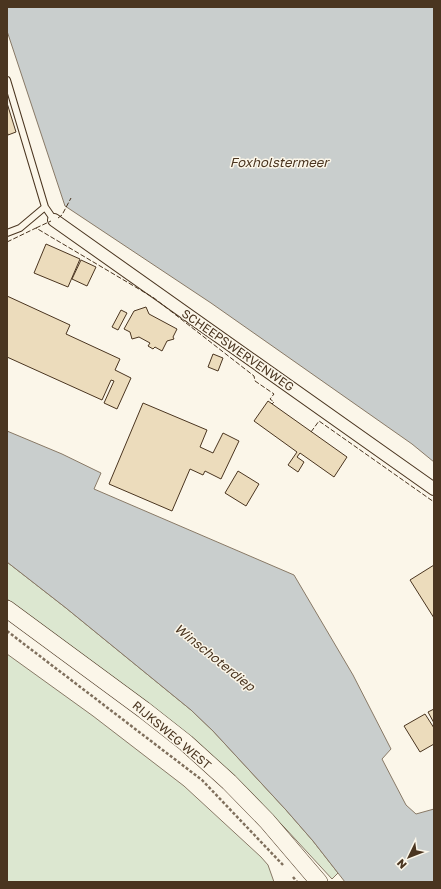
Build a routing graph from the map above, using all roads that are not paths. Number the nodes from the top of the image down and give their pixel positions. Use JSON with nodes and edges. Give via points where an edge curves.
{"nodes":[{"id":1,"x":7,"y":80,"type":"edge"},
{"id":2,"x":45,"y":207,"type":"junction"},
{"id":3,"x":54,"y":220,"type":"joint"},
{"id":4,"x":7,"y":233,"type":"edge"},
{"id":5,"x":434,"y":489,"type":"edge"},
{"id":6,"x":7,"y":609,"type":"edge"},
{"id":7,"x":319,"y":882,"type":"edge"}],
"edges":[{"from":1,"to":2,"type":"lane","name":"SCHEEPSWERVENWEG"},
{"from":2,"to":3,"type":"lane","name":"SCHEEPSWERVENWEG"},
{"from":2,"to":4,"type":"lane","via":[[20,228]]},
{"from":3,"to":5,"type":"street","name":"SCHEEPSWERVENWEG"},
{"from":6,"to":7,"type":"main road","name":"RIJKSWEG WEST","via":[[186,743],[267,821]]}]}
